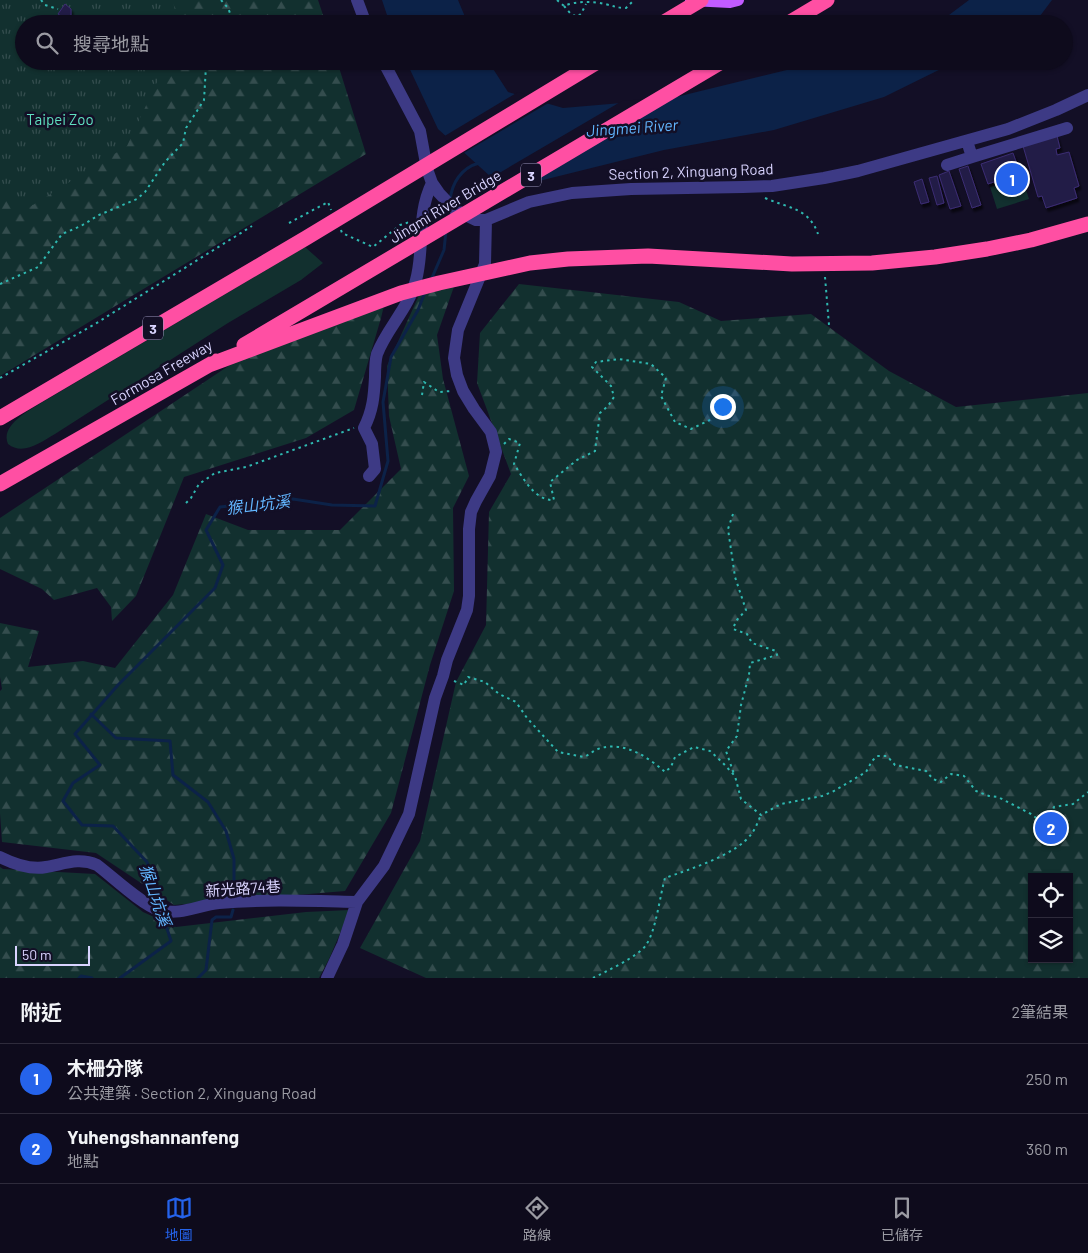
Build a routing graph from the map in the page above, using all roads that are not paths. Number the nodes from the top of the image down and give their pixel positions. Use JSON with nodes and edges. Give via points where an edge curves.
{"nodes":[{"id":1,"x":357,"y":0,"type":"edge"},
{"id":2,"x":688,"y":0,"type":"edge"},
{"id":3,"x":700,"y":0,"type":"edge"},
{"id":4,"x":738,"y":0,"type":"edge"},
{"id":5,"x":827,"y":0,"type":"edge"},
{"id":6,"x":363,"y":15,"type":"edge"},
{"id":7,"x":676,"y":15,"type":"edge"},
{"id":8,"x":802,"y":15,"type":"edge"},
{"id":9,"x":388,"y":70,"type":"edge"},
{"id":10,"x":584,"y":70,"type":"edge"},
{"id":11,"x":708,"y":70,"type":"edge"},
{"id":12,"x":1087,"y":97,"type":"edge"},
{"id":13,"x":1067,"y":128,"type":"dead end"},
{"id":14,"x":967,"y":141,"type":"junction"},
{"id":15,"x":972,"y":157,"type":"junction"},
{"id":16,"x":947,"y":165,"type":"dead end"},
{"id":17,"x":435,"y":188,"type":"junction"},
{"id":18,"x":481,"y":220,"type":"junction"},
{"id":19,"x":1088,"y":224,"type":"edge"},
{"id":20,"x":339,"y":289,"type":"joint"},
{"id":21,"x":209,"y":366,"type":"junction"},
{"id":22,"x":0,"y":418,"type":"edge"},
{"id":23,"x":369,"y":476,"type":"dead end"},
{"id":24,"x":0,"y":484,"type":"edge"},
{"id":25,"x":0,"y":857,"type":"edge"},
{"id":26,"x":357,"y":902,"type":"junction"},
{"id":27,"x":327,"y":978,"type":"edge"}],
"edges":[{"from":1,"to":6,"type":"street"},
{"from":2,"to":4,"type":"main road"},
{"from":3,"to":7,"type":"highway"},
{"from":5,"to":8,"type":"highway"},
{"from":9,"to":17,"type":"street","via":[[420,131],[427,169]]},
{"from":10,"to":22,"type":"highway","number":"3"},
{"from":11,"to":20,"type":"highway","name":"Jingmi River Bridge","number":"3"},
{"from":12,"to":14,"type":"street","name":"Section 2, Xinguang Road","via":[[1029,122]]},
{"from":13,"to":15,"type":"street"},
{"from":14,"to":15,"type":"street"},
{"from":14,"to":18,"type":"street","name":"Section 2, Xinguang Road","via":[[824,178],[772,186],[572,193],[530,202]]},
{"from":15,"to":16,"type":"street"},
{"from":17,"to":18,"type":"street","via":[[455,210]]},
{"from":17,"to":23,"type":"street","via":[[425,197],[416,282],[376,357],[371,413],[364,428],[372,444],[374,469]]},
{"from":18,"to":26,"type":"street","via":[[484,264],[458,330],[454,358],[463,391],[491,432],[496,452],[490,476],[471,512],[467,610],[435,698],[409,814],[384,866]]},
{"from":19,"to":21,"type":"highway","via":[[987,249],[872,263],[792,264],[648,256],[530,263],[401,293]]},
{"from":20,"to":21,"type":"highway","name":"Formosa Freeway","number":"3"},
{"from":21,"to":24,"type":"highway","name":"Formosa Freeway","number":"3"},
{"from":25,"to":26,"type":"street","name":"新光路74巷","via":[[28,867],[45,868],[67,861],[91,862],[144,902],[176,912],[218,903]]},
{"from":26,"to":27,"type":"street"}]}
